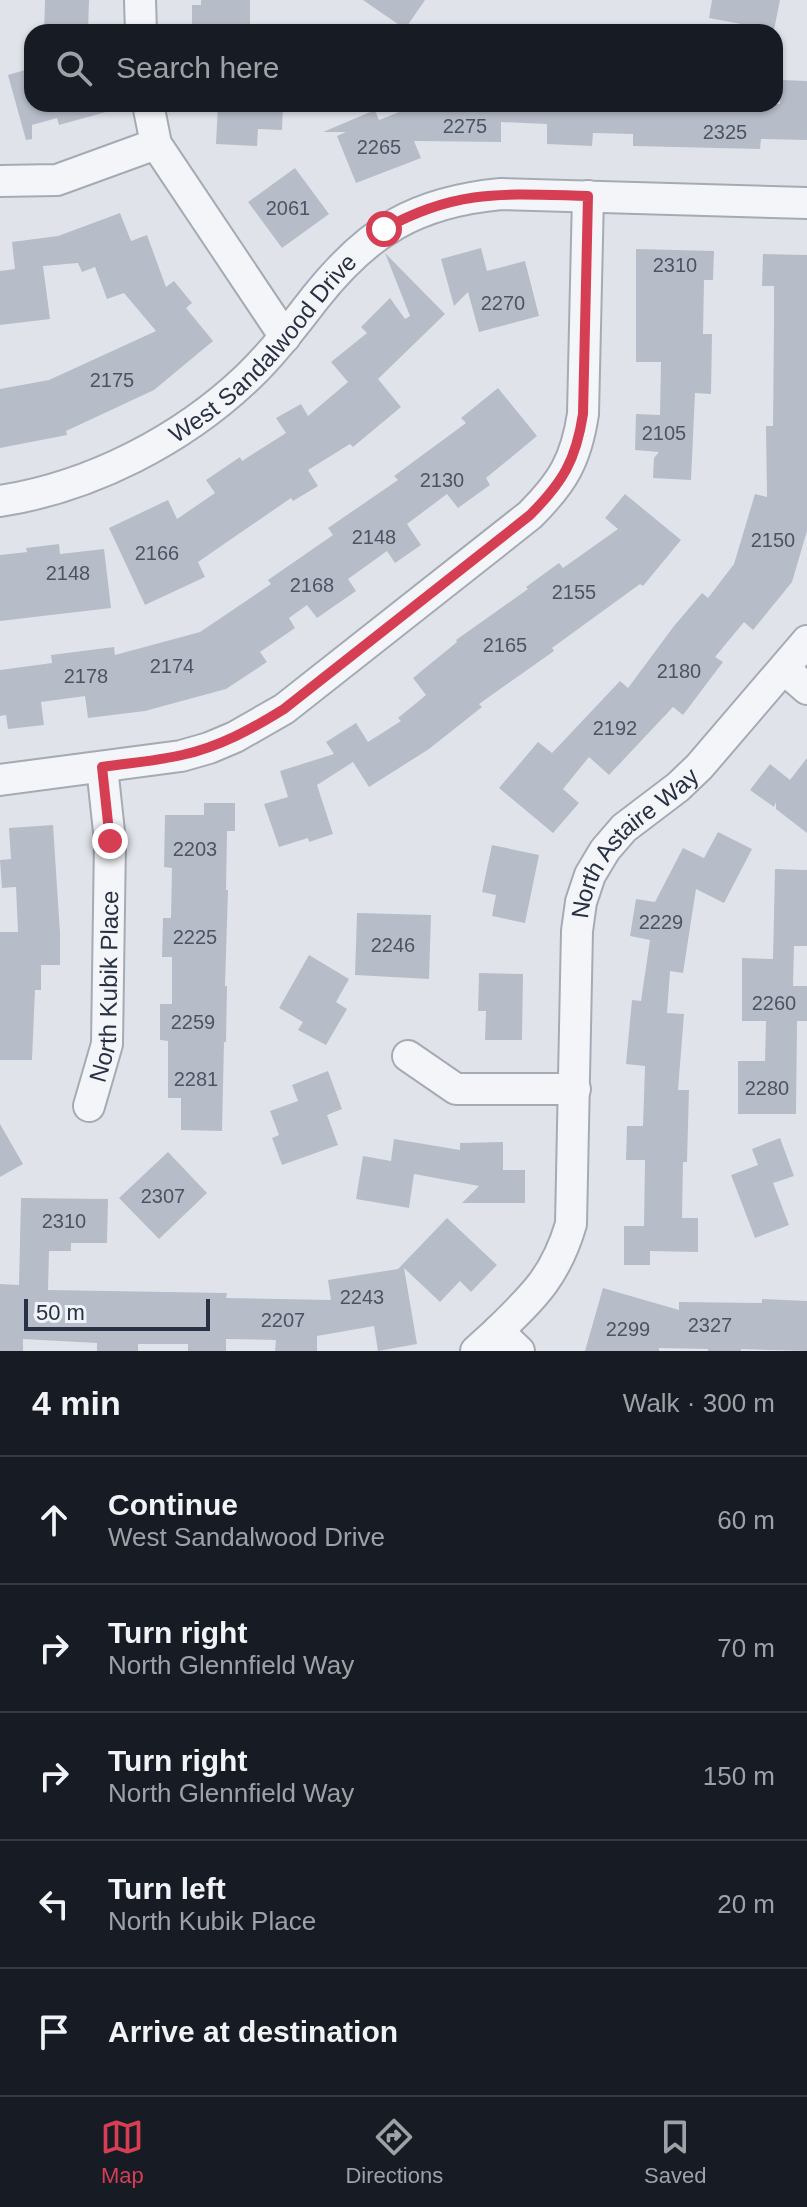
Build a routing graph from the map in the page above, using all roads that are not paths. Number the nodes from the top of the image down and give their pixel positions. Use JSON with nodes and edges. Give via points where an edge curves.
{"nodes":[{"id":1,"x":140,"y":0,"type":"edge"},
{"id":2,"x":141,"y":24,"type":"edge"},
{"id":3,"x":150,"y":112,"type":"edge"},
{"id":4,"x":156,"y":144,"type":"junction"},
{"id":5,"x":0,"y":181,"type":"edge"},
{"id":6,"x":588,"y":196,"type":"junction"},
{"id":7,"x":807,"y":203,"type":"edge"},
{"id":8,"x":285,"y":337,"type":"junction"},
{"id":9,"x":0,"y":501,"type":"edge"},
{"id":10,"x":807,"y":641,"type":"edge"},
{"id":11,"x":784,"y":669,"type":"junction"},
{"id":12,"x":807,"y":689,"type":"edge"},
{"id":13,"x":102,"y":767,"type":"junction"},
{"id":14,"x":0,"y":780,"type":"edge"},
{"id":15,"x":408,"y":1056,"type":"dead end"},
{"id":16,"x":575,"y":1089,"type":"junction"},
{"id":17,"x":89,"y":1106,"type":"dead end"},
{"id":18,"x":498,"y":1344,"type":"edge"}],
"edges":[{"from":1,"to":2,"type":"street"},
{"from":3,"to":4,"type":"street"},
{"from":4,"to":5,"type":"street","via":[[57,180]]},
{"from":4,"to":8,"type":"street"},
{"from":6,"to":7,"type":"street","name":"West Sandalwood Drive"},
{"from":6,"to":8,"type":"street","name":"West Sandalwood Drive","via":[[467,197],[409,216],[361,248]]},
{"from":6,"to":13,"type":"street","via":[[583,414],[578,443],[551,494],[260,724],[181,756]]},
{"from":8,"to":9,"type":"street","name":"West Sandalwood Drive","via":[[208,411],[162,441],[63,486]]},
{"from":10,"to":11,"type":"street","name":"North Astaire Way"},
{"from":11,"to":12,"type":"street"},
{"from":11,"to":16,"type":"street","name":"North Astaire Way","via":[[699,767],[624,828],[590,875],[577,931]]},
{"from":13,"to":14,"type":"street"},
{"from":13,"to":17,"type":"street","name":"North Kubik Place","via":[[110,841],[107,1044]]},
{"from":15,"to":16,"type":"street","via":[[456,1089]]},
{"from":16,"to":18,"type":"street","name":"North Astaire Way","via":[[571,1224],[563,1252]]}]}
